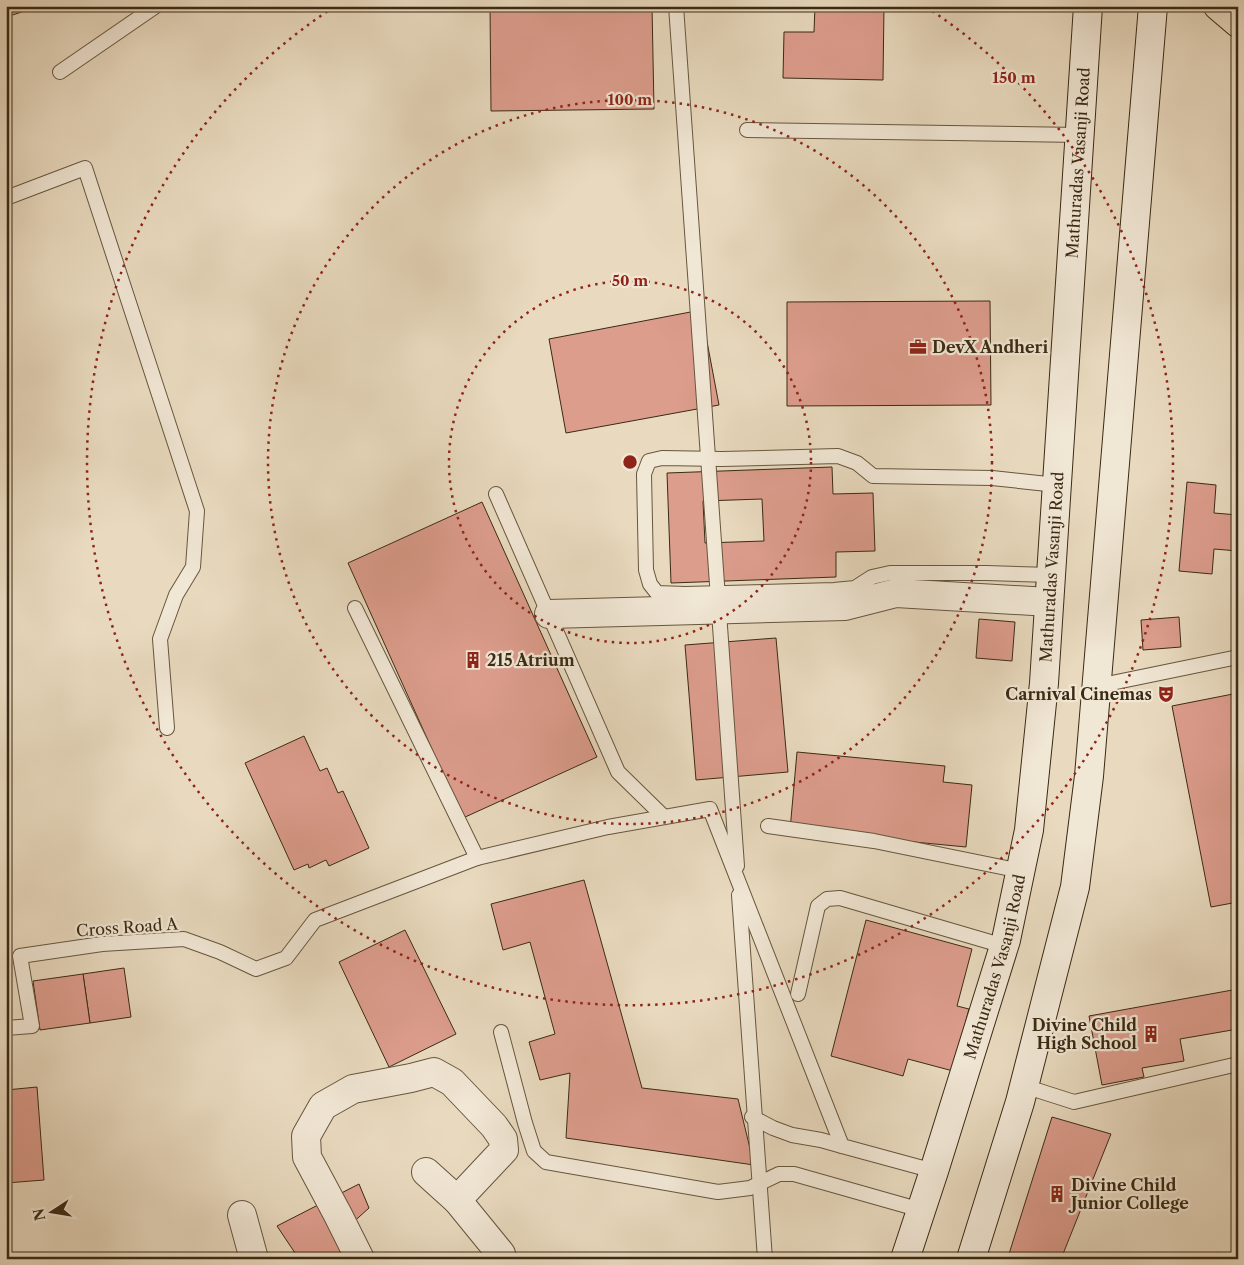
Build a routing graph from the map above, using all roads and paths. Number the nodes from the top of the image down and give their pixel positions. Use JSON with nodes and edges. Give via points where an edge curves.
{"nodes":[{"id":1,"x":156,"y":6,"type":"edge"},
{"id":2,"x":676,"y":6,"type":"edge"},
{"id":3,"x":1088,"y":6,"type":"edge"},
{"id":4,"x":1153,"y":6,"type":"edge"},
{"id":5,"x":1218,"y":6,"type":"edge"},
{"id":6,"x":1238,"y":23,"type":"edge"},
{"id":7,"x":60,"y":72,"type":"dead end"},
{"id":8,"x":747,"y":130,"type":"dead end"},
{"id":9,"x":1080,"y":135,"type":"junction"},
{"id":10,"x":6,"y":198,"type":"edge"},
{"id":11,"x":1057,"y":484,"type":"junction"},
{"id":12,"x":496,"y":494,"type":"dead end"},
{"id":13,"x":1051,"y":575,"type":"junction"},
{"id":14,"x":1049,"y":602,"type":"junction"},
{"id":15,"x":355,"y":608,"type":"dead end"},
{"id":16,"x":548,"y":614,"type":"junction"},
{"id":17,"x":1238,"y":657,"type":"edge"},
{"id":18,"x":1097,"y":686,"type":"junction"},
{"id":19,"x":167,"y":728,"type":"dead end"},
{"id":20,"x":664,"y":817,"type":"junction"},
{"id":21,"x":768,"y":826,"type":"dead end"},
{"id":22,"x":477,"y":858,"type":"junction"},
{"id":23,"x":1020,"y":871,"type":"junction"},
{"id":24,"x":1004,"y":946,"type":"junction"},
{"id":25,"x":798,"y":994,"type":"dead end"},
{"id":26,"x":6,"y":1028,"type":"edge"},
{"id":27,"x":501,"y":1032,"type":"dead end"},
{"id":28,"x":1238,"y":1064,"type":"edge"},
{"id":29,"x":1024,"y":1086,"type":"junction"},
{"id":30,"x":752,"y":1117,"type":"dead end"},
{"id":31,"x":842,"y":1146,"type":"junction"},
{"id":32,"x":934,"y":1171,"type":"junction"},
{"id":33,"x":426,"y":1172,"type":"dead end"},
{"id":34,"x":457,"y":1200,"type":"junction"},
{"id":35,"x":921,"y":1210,"type":"junction"},
{"id":36,"x":242,"y":1215,"type":"dead end"},
{"id":37,"x":254,"y":1259,"type":"edge"},
{"id":38,"x":360,"y":1259,"type":"edge"},
{"id":39,"x":502,"y":1259,"type":"edge"},
{"id":40,"x":764,"y":1259,"type":"edge"},
{"id":41,"x":905,"y":1259,"type":"edge"},
{"id":42,"x":971,"y":1259,"type":"edge"}],
"edges":[{"from":1,"to":7,"type":"lane"},
{"from":2,"to":40,"type":"lane"},
{"from":3,"to":9,"type":"main road","name":"Mathuradas Vasanji Road"},
{"from":4,"to":18,"type":"main road"},
{"from":5,"to":6,"type":"main road"},
{"from":8,"to":9,"type":"lane"},
{"from":9,"to":11,"type":"main road","name":"Mathuradas Vasanji Road"},
{"from":10,"to":19,"type":"lane","via":[[85,168],[197,511],[193,567],[176,595],[160,639]]},
{"from":11,"to":13,"type":"main road","name":"Mathuradas Vasanji Road"},
{"from":11,"to":13,"type":"lane","via":[[992,478],[873,476],[857,463],[838,456],[662,458],[649,461],[644,474],[646,570],[657,593],[834,590],[855,588],[872,577],[890,573]]},
{"from":12,"to":16,"type":"lane"},
{"from":13,"to":14,"type":"main road","name":"Mathuradas Vasanji Road"},
{"from":14,"to":16,"type":"main road","via":[[896,594],[845,606]]},
{"from":14,"to":23,"type":"main road","name":"Mathuradas Vasanji Road","via":[[1029,830]]},
{"from":15,"to":22,"type":"lane"},
{"from":16,"to":20,"type":"lane","via":[[618,772]]},
{"from":17,"to":18,"type":"lane"},
{"from":18,"to":29,"type":"main road","via":[[1075,887]]},
{"from":20,"to":22,"type":"lane"},
{"from":20,"to":31,"type":"lane","via":[[710,809]]},
{"from":21,"to":23,"type":"lane","via":[[874,840]]},
{"from":22,"to":26,"type":"lane","name":"Cross Road A","via":[[315,920],[286,958],[256,969],[184,939],[102,944],[20,956],[32,1026]]},
{"from":23,"to":24,"type":"main road","name":"Mathuradas Vasanji Road"},
{"from":24,"to":25,"type":"lane","via":[[840,898],[827,899],[818,906]]},
{"from":24,"to":32,"type":"main road","name":"Mathuradas Vasanji Road"},
{"from":27,"to":35,"type":"lane","via":[[534,1151],[546,1162],[718,1192],[750,1188],[778,1174],[794,1174]]},
{"from":28,"to":29,"type":"lane","via":[[1074,1102]]},
{"from":29,"to":42,"type":"main road"},
{"from":30,"to":31,"type":"lane","via":[[792,1135]]},
{"from":31,"to":32,"type":"lane"},
{"from":32,"to":35,"type":"main road","name":"Mathuradas Vasanji Road"},
{"from":33,"to":34,"type":"main road"},
{"from":34,"to":38,"type":"main road","via":[[504,1150],[503,1138],[494,1126],[452,1082],[434,1072],[353,1090],[323,1106],[306,1136],[307,1157]]},
{"from":34,"to":39,"type":"main road"},
{"from":35,"to":41,"type":"main road","name":"Mathuradas Vasanji Road"},
{"from":36,"to":37,"type":"main road"}]}
